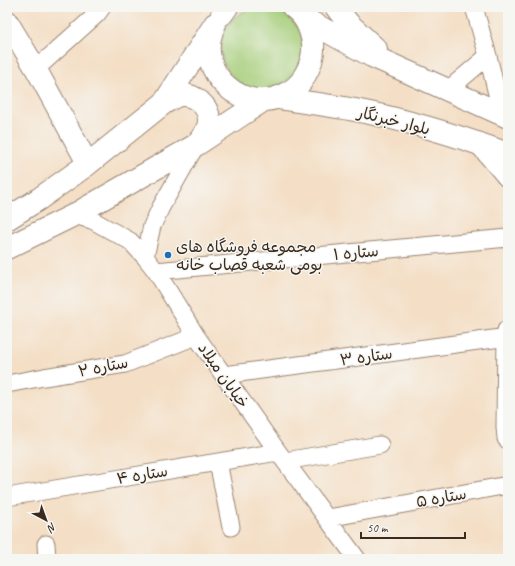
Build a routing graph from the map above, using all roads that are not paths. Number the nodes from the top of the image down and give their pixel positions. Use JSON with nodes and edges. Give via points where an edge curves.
{"nodes":[{"id":1,"x":102,"y":7,"type":"edge"},
{"id":2,"x":336,"y":7,"type":"edge"},
{"id":3,"x":474,"y":7,"type":"edge"},
{"id":4,"x":300,"y":12,"type":"edge"},
{"id":5,"x":224,"y":13,"type":"edge"},
{"id":6,"x":7,"y":21,"type":"edge"},
{"id":7,"x":488,"y":56,"type":"junction"},
{"id":8,"x":396,"y":67,"type":"junction"},
{"id":9,"x":36,"y":69,"type":"junction"},
{"id":10,"x":448,"y":90,"type":"junction"},
{"id":11,"x":270,"y":99,"type":"junction"},
{"id":12,"x":164,"y":103,"type":"junction"},
{"id":13,"x":505,"y":116,"type":"edge"},
{"id":14,"x":479,"y":143,"type":"junction"},
{"id":15,"x":196,"y":145,"type":"junction"},
{"id":16,"x":508,"y":154,"type":"edge"},
{"id":17,"x":88,"y":164,"type":"junction"},
{"id":18,"x":508,"y":177,"type":"edge"},
{"id":19,"x":74,"y":215,"type":"junction"},
{"id":20,"x":7,"y":219,"type":"edge"},
{"id":21,"x":508,"y":238,"type":"edge"},
{"id":22,"x":7,"y":248,"type":"edge"},
{"id":23,"x":145,"y":257,"type":"junction"},
{"id":24,"x":156,"y":271,"type":"junction"},
{"id":25,"x":508,"y":331,"type":"edge"},
{"id":26,"x":196,"y":336,"type":"junction"},
{"id":27,"x":508,"y":337,"type":"edge"},
{"id":28,"x":224,"y":375,"type":"junction"},
{"id":29,"x":7,"y":384,"type":"edge"},
{"id":30,"x":508,"y":438,"type":"edge"},
{"id":31,"x":380,"y":445,"type":"dead end"},
{"id":32,"x":281,"y":456,"type":"junction"},
{"id":33,"x":218,"y":462,"type":"junction"},
{"id":34,"x":508,"y":485,"type":"edge"},
{"id":35,"x":7,"y":497,"type":"edge"},
{"id":36,"x":328,"y":518,"type":"junction"},
{"id":37,"x":231,"y":527,"type":"dead end"},
{"id":38,"x":357,"y":559,"type":"edge"}],
"edges":[{"from":1,"to":9,"type":"street"},
{"from":2,"to":8,"type":"main road","via":[[348,23]]},
{"from":3,"to":7,"type":"street"},
{"from":4,"to":8,"type":"main road","via":[[372,56]]},
{"from":4,"to":11,"type":"main road","via":[[312,33],[314,50],[311,65],[303,80],[291,91]]},
{"from":5,"to":11,"type":"main road","name":"بلوار خبرنگار","via":[[211,36],[209,50],[217,76],[237,94],[250,99]]},
{"from":5,"to":12,"type":"main road"},
{"from":6,"to":9,"type":"street"},
{"from":7,"to":10,"type":"street"},
{"from":7,"to":13,"type":"street"},
{"from":8,"to":10,"type":"main road"},
{"from":9,"to":17,"type":"street"},
{"from":10,"to":13,"type":"main road"},
{"from":11,"to":14,"type":"main road","name":"بلوار خبرنگار","via":[[355,110],[408,122]]},
{"from":11,"to":15,"type":"main road"},
{"from":12,"to":15,"type":"main road","via":[[181,95],[197,99],[204,105],[209,119],[207,129]]},
{"from":12,"to":17,"type":"main road"},
{"from":14,"to":16,"type":"main road","name":"بلوار خبرنگار"},
{"from":14,"to":18,"type":"street"},
{"from":15,"to":19,"type":"main road"},
{"from":15,"to":23,"type":"street","via":[[152,226]]},
{"from":17,"to":20,"type":"main road"},
{"from":19,"to":22,"type":"main road"},
{"from":19,"to":23,"type":"street","name":"خیابان میلاد","via":[[92,220],[130,241]]},
{"from":21,"to":24,"type":"street","name":"ستاره ۱"},
{"from":23,"to":24,"type":"street","name":"خیابان میلاد"},
{"from":24,"to":26,"type":"street","name":"خیابان میلاد"},
{"from":25,"to":27,"type":"street"},
{"from":26,"to":28,"type":"street","name":"خیابان میلاد"},
{"from":26,"to":29,"type":"street","name":"ستاره ۲","via":[[125,364]]},
{"from":27,"to":28,"type":"street","name":"ستاره ۳"},
{"from":27,"to":30,"type":"street"},
{"from":28,"to":32,"type":"street","name":"خیابان میلاد"},
{"from":31,"to":32,"type":"street","name":"ستاره ۴"},
{"from":32,"to":33,"type":"street","name":"ستاره ۴"},
{"from":32,"to":36,"type":"street","name":"خیابان میلاد"},
{"from":33,"to":35,"type":"street","name":"ستاره ۴"},
{"from":33,"to":37,"type":"street"},
{"from":34,"to":36,"type":"street","name":"ستاره ۵"},
{"from":36,"to":38,"type":"street","name":"خیابان میلاد"}]}
